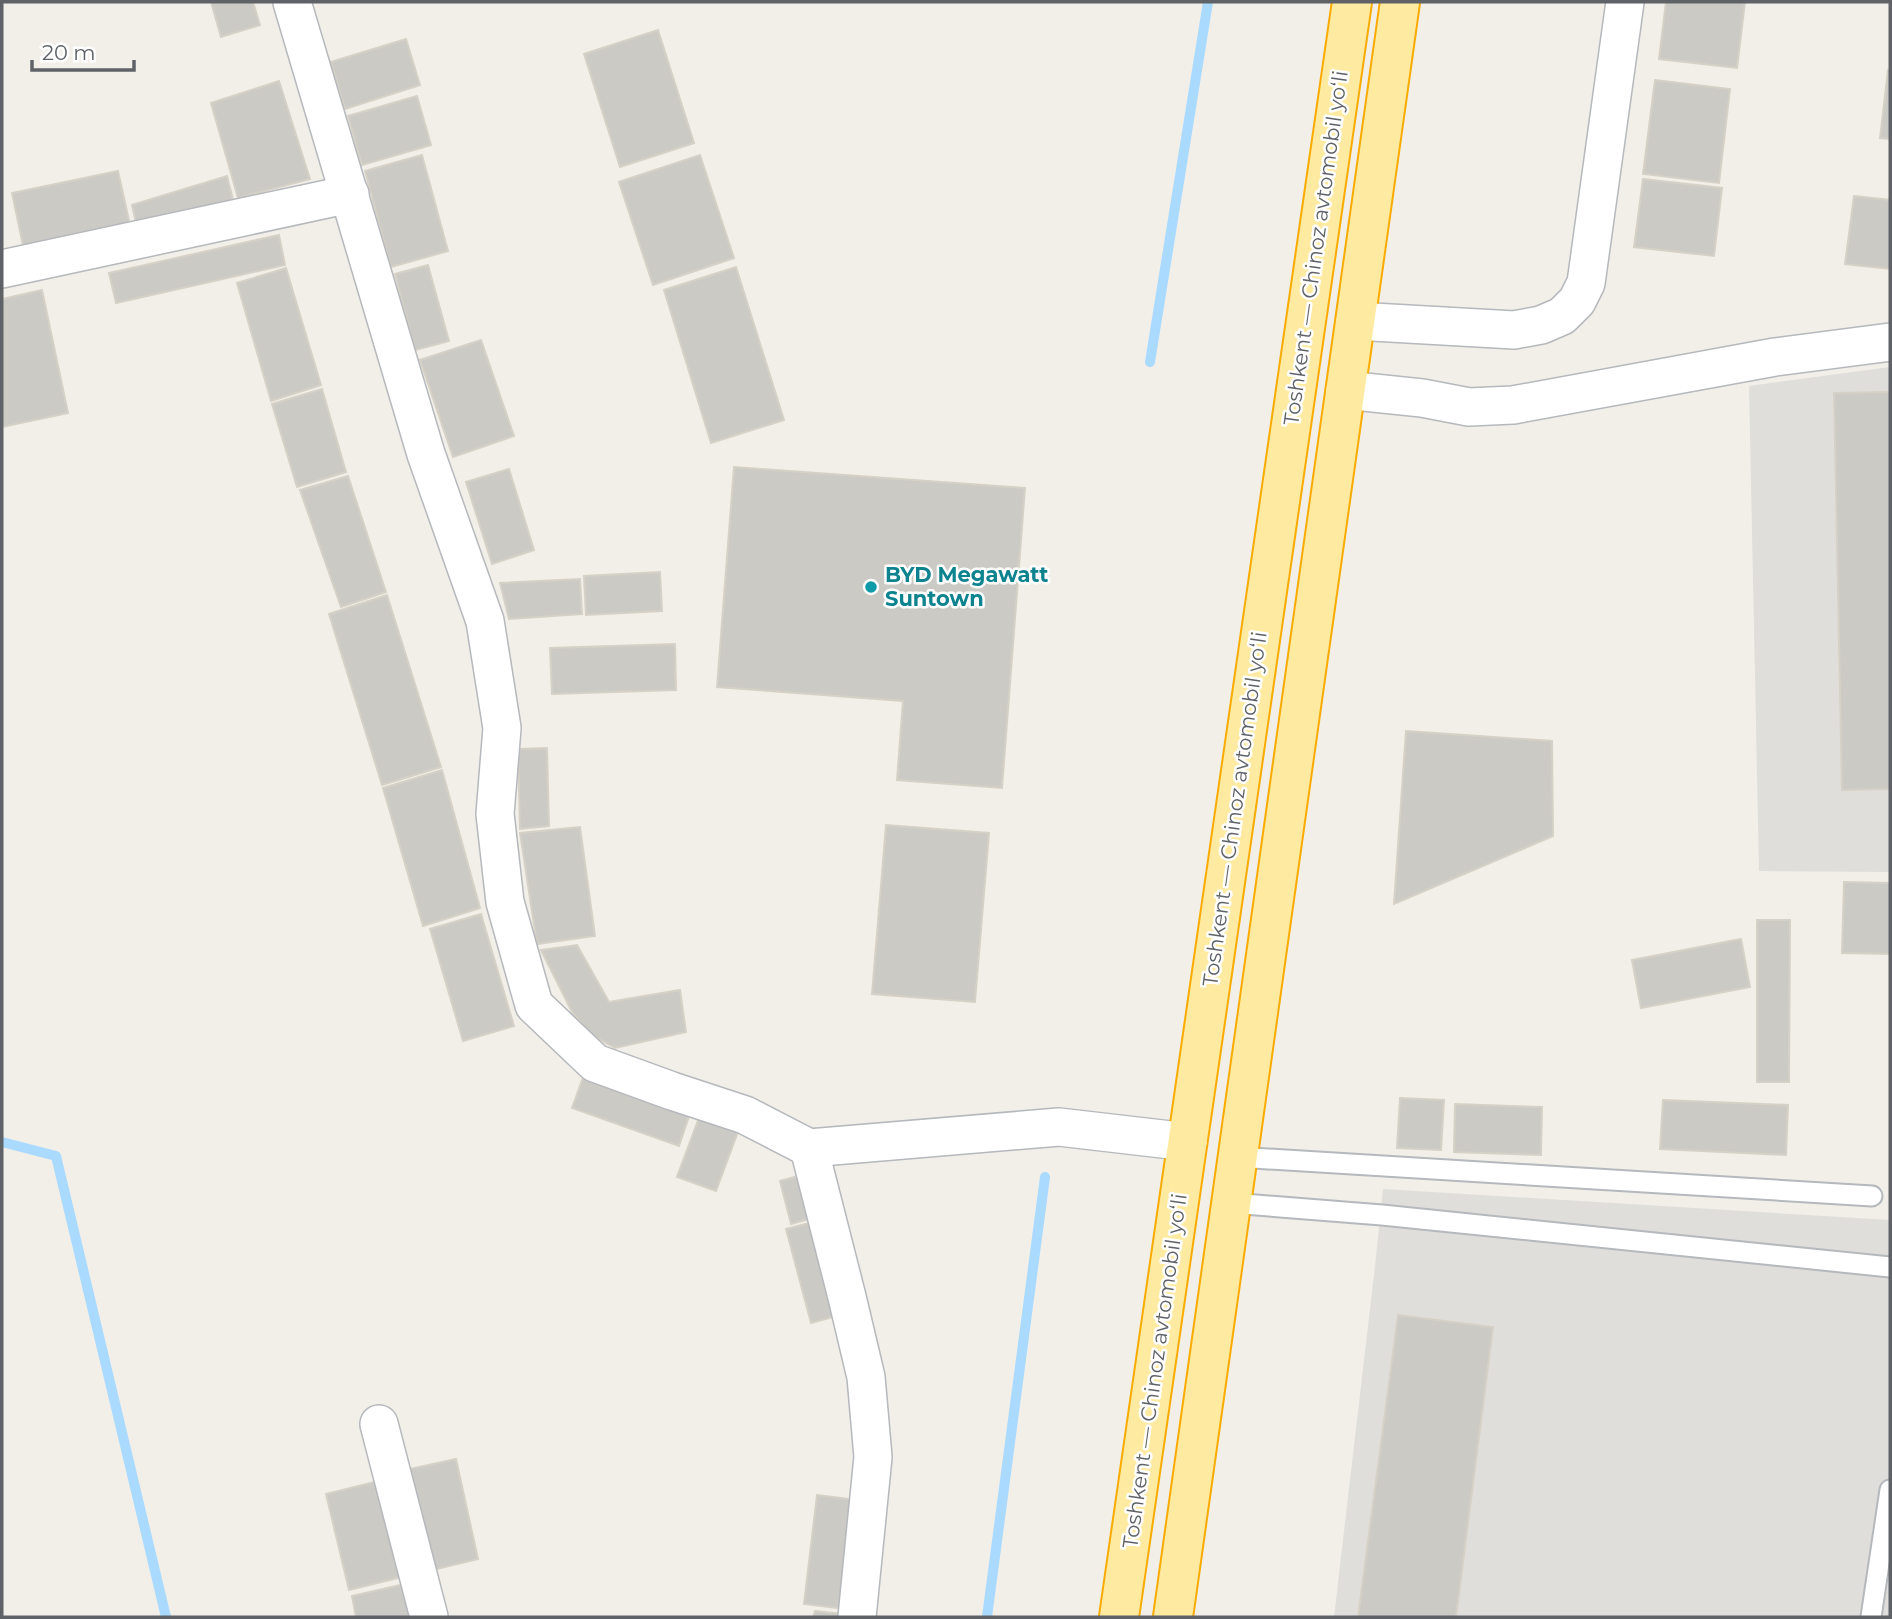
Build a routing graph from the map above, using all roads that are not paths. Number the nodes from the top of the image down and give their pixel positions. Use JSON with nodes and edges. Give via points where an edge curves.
{"nodes":[{"id":1,"x":292,"y":2,"type":"edge"},
{"id":2,"x":1352,"y":2,"type":"edge"},
{"id":3,"x":1401,"y":2,"type":"edge"},
{"id":4,"x":1625,"y":2,"type":"edge"},
{"id":5,"x":350,"y":194,"type":"junction"},
{"id":6,"x":2,"y":269,"type":"edge"},
{"id":7,"x":1355,"y":321,"type":"junction"},
{"id":8,"x":1890,"y":342,"type":"edge"},
{"id":9,"x":1345,"y":390,"type":"junction"},
{"id":10,"x":1188,"y":1142,"type":"junction"},
{"id":11,"x":809,"y":1148,"type":"junction"},
{"id":12,"x":1237,"y":1157,"type":"junction"},
{"id":13,"x":1872,"y":1196,"type":"dead end"},
{"id":14,"x":1231,"y":1203,"type":"junction"},
{"id":15,"x":1890,"y":1267,"type":"edge"},
{"id":16,"x":379,"y":1424,"type":"dead end"},
{"id":17,"x":1890,"y":1490,"type":"edge"},
{"id":18,"x":429,"y":1617,"type":"edge"},
{"id":19,"x":857,"y":1617,"type":"edge"},
{"id":20,"x":1119,"y":1617,"type":"edge"},
{"id":21,"x":1173,"y":1617,"type":"edge"},
{"id":22,"x":1871,"y":1617,"type":"edge"}],
"edges":[{"from":1,"to":5,"type":"street"},
{"from":2,"to":10,"type":"highway","name":"Toshkent — Chinoz avtomobil yoʻli"},
{"from":3,"to":7,"type":"highway"},
{"from":4,"to":7,"type":"street","via":[[1586,283],[1577,301],[1562,316],[1541,326],[1514,330]]},
{"from":5,"to":6,"type":"street"},
{"from":5,"to":11,"type":"street","via":[[426,454],[485,621],[502,728],[495,814],[505,902],[534,1005],[596,1063],[744,1115]]},
{"from":7,"to":9,"type":"highway"},
{"from":8,"to":9,"type":"street","via":[[1775,357],[1513,405],[1469,407]]},
{"from":9,"to":12,"type":"highway"},
{"from":10,"to":11,"type":"street","via":[[1059,1127]]},
{"from":10,"to":20,"type":"highway","name":"Toshkent — Chinoz avtomobil yoʻli"},
{"from":11,"to":19,"type":"street","via":[[866,1377],[873,1457]]},
{"from":12,"to":13,"type":"lane"},
{"from":12,"to":14,"type":"highway"},
{"from":14,"to":15,"type":"lane"},
{"from":14,"to":21,"type":"highway"},
{"from":16,"to":18,"type":"street"},
{"from":17,"to":22,"type":"lane"}]}
